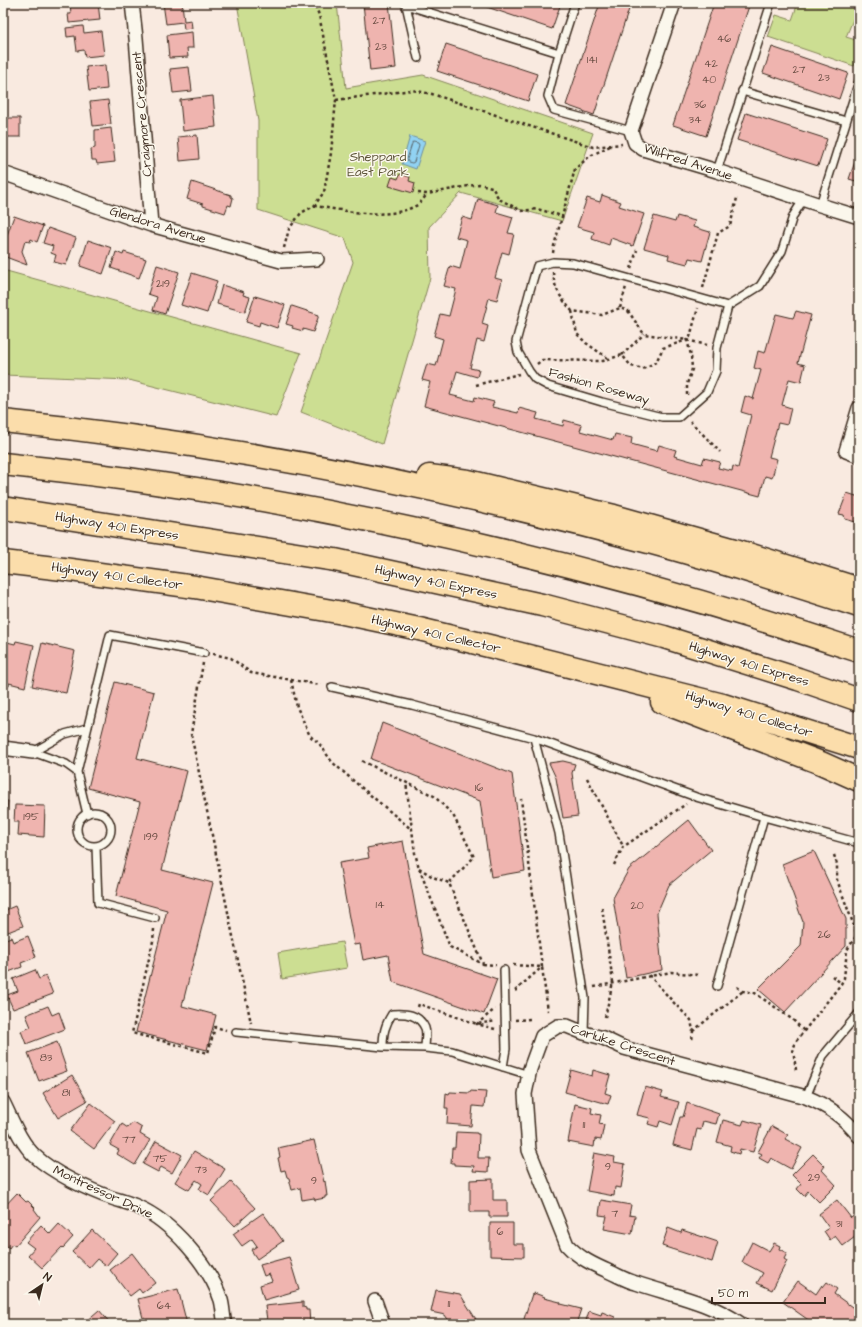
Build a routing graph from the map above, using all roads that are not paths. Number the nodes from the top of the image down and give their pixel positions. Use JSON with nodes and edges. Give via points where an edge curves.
{"nodes":[{"id":1,"x":132,"y":3,"type":"edge"},
{"id":2,"x":575,"y":3,"type":"edge"},
{"id":3,"x":674,"y":3,"type":"edge"},
{"id":4,"x":771,"y":3,"type":"edge"},
{"id":5,"x":406,"y":4,"type":"edge"},
{"id":6,"x":559,"y":53,"type":"junction"},
{"id":7,"x":418,"y":58,"type":"dead end"},
{"id":8,"x":859,"y":81,"type":"edge"},
{"id":9,"x":742,"y":91,"type":"junction"},
{"id":10,"x":846,"y":121,"type":"junction"},
{"id":11,"x":633,"y":137,"type":"junction"},
{"id":12,"x":717,"y":171,"type":"junction"},
{"id":13,"x":3,"y":173,"type":"edge"},
{"id":14,"x":803,"y":200,"type":"junction"},
{"id":15,"x":820,"y":205,"type":"junction"},
{"id":16,"x":859,"y":217,"type":"edge"},
{"id":17,"x":151,"y":225,"type":"junction"},
{"id":18,"x":317,"y":259,"type":"dead end"},
{"id":19,"x":728,"y":306,"type":"junction"},
{"id":20,"x":859,"y":408,"type":"edge"},
{"id":21,"x":3,"y":421,"type":"edge"},
{"id":22,"x":859,"y":456,"type":"edge"},
{"id":23,"x":276,"y":459,"type":"junction"},
{"id":24,"x":3,"y":464,"type":"edge"},
{"id":25,"x":3,"y":508,"type":"edge"},
{"id":26,"x":3,"y":562,"type":"edge"},
{"id":27,"x":859,"y":588,"type":"edge"},
{"id":28,"x":859,"y":606,"type":"edge"},
{"id":29,"x":859,"y":651,"type":"edge"},
{"id":30,"x":204,"y":653,"type":"road end"},
{"id":31,"x":546,"y":660,"type":"junction"},
{"id":32,"x":332,"y":687,"type":"road end"},
{"id":33,"x":859,"y":700,"type":"edge"},
{"id":34,"x":87,"y":728,"type":"junction"},
{"id":35,"x":534,"y":738,"type":"junction"},
{"id":36,"x":3,"y":748,"type":"edge"},
{"id":37,"x":859,"y":748,"type":"edge"},
{"id":38,"x":33,"y":752,"type":"junction"},
{"id":39,"x":77,"y":772,"type":"junction"},
{"id":40,"x":859,"y":780,"type":"edge"},
{"id":41,"x":87,"y":814,"type":"junction"},
{"id":42,"x":764,"y":817,"type":"junction"},
{"id":43,"x":859,"y":843,"type":"edge"},
{"id":44,"x":96,"y":846,"type":"junction"},
{"id":45,"x":155,"y":918,"type":"road end"},
{"id":46,"x":503,"y":968,"type":"road end"},
{"id":47,"x":717,"y":986,"type":"dead end"},
{"id":48,"x":859,"y":1013,"type":"edge"},
{"id":49,"x":236,"y":1032,"type":"dead end"},
{"id":50,"x":584,"y":1033,"type":"junction"},
{"id":51,"x":383,"y":1046,"type":"junction"},
{"id":52,"x":425,"y":1048,"type":"junction"},
{"id":53,"x":503,"y":1067,"type":"junction"},
{"id":54,"x":529,"y":1075,"type":"junction"},
{"id":55,"x":806,"y":1097,"type":"junction"},
{"id":56,"x":3,"y":1102,"type":"edge"},
{"id":57,"x":859,"y":1136,"type":"edge"},
{"id":58,"x":375,"y":1301,"type":"dead end"},
{"id":59,"x":224,"y":1324,"type":"edge"},
{"id":60,"x":383,"y":1324,"type":"edge"},
{"id":61,"x":741,"y":1324,"type":"edge"}],
"edges":[{"from":1,"to":17,"type":"street","name":"Craigmore Crescent"},
{"from":2,"to":6,"type":"lane"},
{"from":3,"to":11,"type":"street","name":"Wilfred Avenue"},
{"from":4,"to":9,"type":"lane"},
{"from":5,"to":6,"type":"lane"},
{"from":5,"to":7,"type":"lane"},
{"from":6,"to":11,"type":"lane","via":[[548,96],[554,110]]},
{"from":8,"to":10,"type":"lane"},
{"from":9,"to":10,"type":"lane"},
{"from":9,"to":12,"type":"lane"},
{"from":10,"to":15,"type":"lane"},
{"from":11,"to":12,"type":"street","name":"Wilfred Avenue","via":[[643,150]]},
{"from":12,"to":14,"type":"street","name":"Wilfred Avenue"},
{"from":13,"to":17,"type":"street","name":"Glendora Avenue"},
{"from":14,"to":15,"type":"street","name":"Wilfred Avenue"},
{"from":14,"to":19,"type":"lane","via":[[793,216],[782,251],[760,286]]},
{"from":15,"to":16,"type":"street","name":"Wilfred Avenue"},
{"from":17,"to":18,"type":"street","name":"Glendora Avenue","via":[[281,261]]},
{"from":19,"to":19,"type":"lane","name":"Fashion Roseway","via":[[717,348],[716,371],[707,392],[679,417],[662,417],[548,386],[529,371],[518,352],[516,342],[537,266],[553,262],[573,263]]},
{"from":20,"to":22,"type":"street","via":[[846,451]]},
{"from":21,"to":23,"type":"highway","via":[[164,441]]},
{"from":23,"to":27,"type":"highway","via":[[475,482],[662,529]]},
{"from":23,"to":28,"type":"highway","via":[[560,519],[711,560]]},
{"from":24,"to":29,"type":"highway","via":[[200,490],[352,516],[456,538],[559,562],[661,590]]},
{"from":25,"to":33,"type":"highway","name":"Highway 401 Express","via":[[335,560],[542,605],[664,637],[798,678]]},
{"from":26,"to":31,"type":"highway","name":"Highway 401 Collector","via":[[195,587],[336,612]]},
{"from":30,"to":34,"type":"lane","via":[[110,635]]},
{"from":31,"to":37,"type":"highway","name":"Highway 401 Collector","via":[[723,705]]},
{"from":31,"to":40,"type":"highway","via":[[726,726]]},
{"from":32,"to":35,"type":"lane","via":[[412,705]]},
{"from":34,"to":38,"type":"lane","via":[[65,734]]},
{"from":34,"to":39,"type":"lane"},
{"from":35,"to":42,"type":"lane","via":[[696,797]]},
{"from":35,"to":50,"type":"lane","via":[[559,833],[585,998]]},
{"from":36,"to":38,"type":"street"},
{"from":38,"to":39,"type":"lane","via":[[66,764]]},
{"from":39,"to":41,"type":"lane"},
{"from":41,"to":44,"type":"lane","via":[[79,821],[78,836],[85,844]]},
{"from":41,"to":44,"type":"lane","via":[[98,813],[110,825],[106,841]]},
{"from":42,"to":43,"type":"lane"},
{"from":42,"to":47,"type":"lane"},
{"from":44,"to":45,"type":"lane","via":[[98,903]]},
{"from":46,"to":53,"type":"lane","via":[[506,1032]]},
{"from":48,"to":55,"type":"lane","via":[[823,1056]]},
{"from":49,"to":51,"type":"lane"},
{"from":50,"to":54,"type":"street","name":"Carluke Crescent","via":[[566,1026],[558,1026],[542,1036]]},
{"from":50,"to":55,"type":"street","name":"Carluke Crescent","via":[[624,1048]]},
{"from":51,"to":52,"type":"lane"},
{"from":51,"to":52,"type":"lane","via":[[384,1032],[392,1014],[403,1013],[416,1017],[425,1029]]},
{"from":52,"to":53,"type":"lane","via":[[452,1051]]},
{"from":53,"to":54,"type":"lane"},
{"from":54,"to":61,"type":"street","name":"Carluke Crescent","via":[[526,1094],[529,1150],[567,1245],[576,1255],[596,1266],[634,1283],[711,1308]]},
{"from":55,"to":57,"type":"street","name":"Carluke Crescent","via":[[825,1106],[849,1123]]},
{"from":56,"to":59,"type":"street","name":"Montressor Drive","via":[[21,1138],[35,1156],[53,1170],[87,1188],[138,1206],[162,1221],[186,1244],[211,1279],[221,1300]]},
{"from":58,"to":60,"type":"street"}]}
